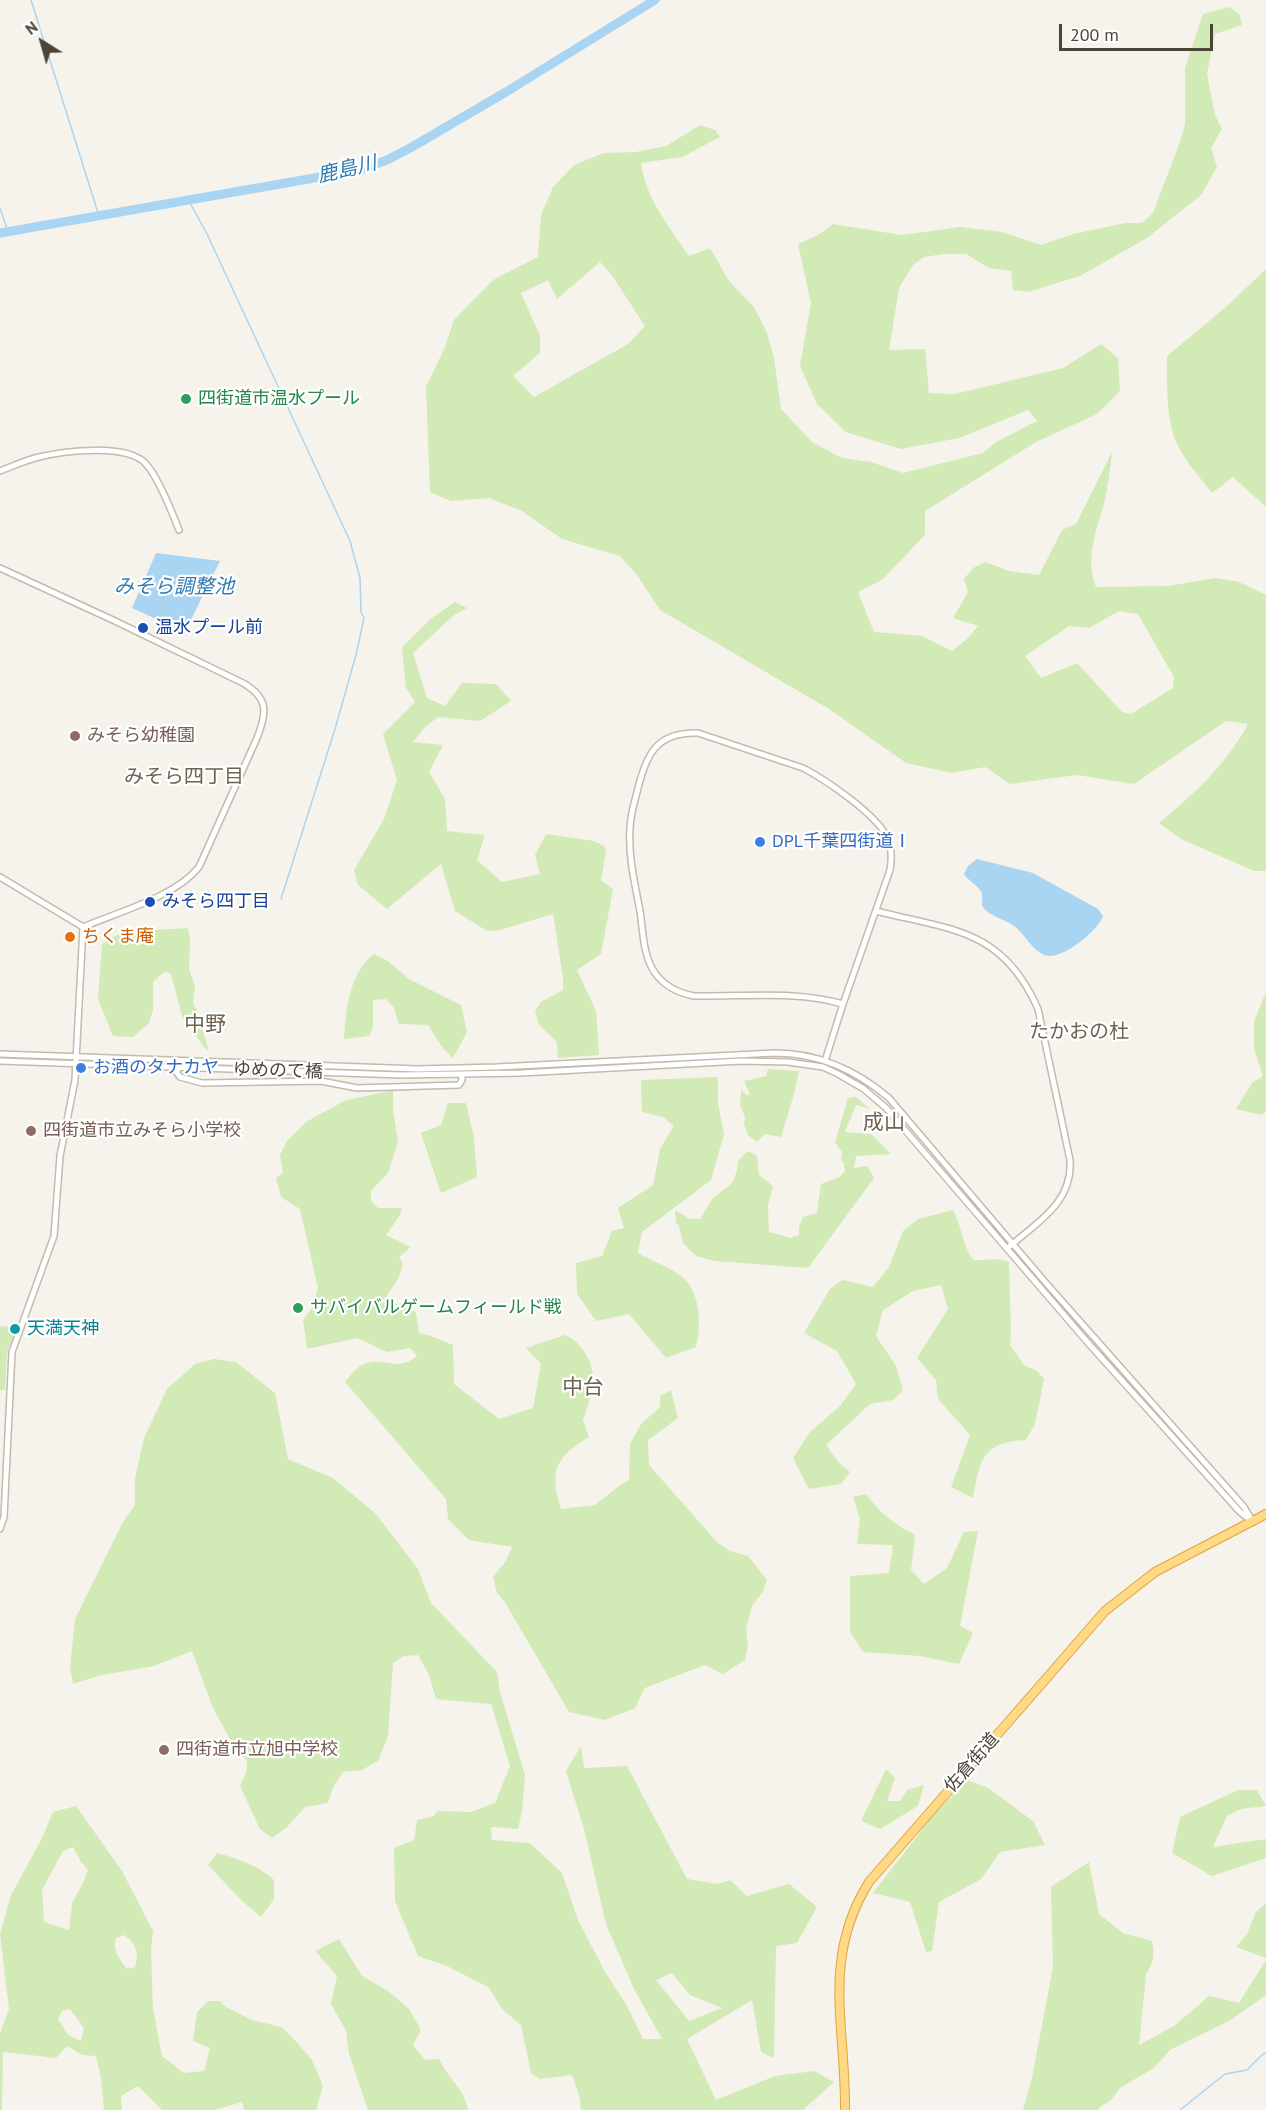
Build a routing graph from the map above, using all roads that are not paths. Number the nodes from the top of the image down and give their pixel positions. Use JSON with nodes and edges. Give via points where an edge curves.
{"nodes":[{"id":1,"x":0,"y":471,"type":"edge"},
{"id":2,"x":179,"y":530,"type":"dead end"},
{"id":3,"x":0,"y":568,"type":"edge"},
{"id":4,"x":0,"y":877,"type":"edge"},
{"id":5,"x":876,"y":910,"type":"junction"},
{"id":6,"x":82,"y":927,"type":"junction"},
{"id":7,"x":843,"y":1004,"type":"junction"},
{"id":8,"x":0,"y":1054,"type":"edge"},
{"id":9,"x":77,"y":1057,"type":"junction"},
{"id":10,"x":825,"y":1060,"type":"junction"},
{"id":11,"x":0,"y":1061,"type":"edge"},
{"id":12,"x":76,"y":1064,"type":"junction"},
{"id":13,"x":207,"y":1065,"type":"junction"},
{"id":14,"x":177,"y":1067,"type":"junction"},
{"id":15,"x":823,"y":1067,"type":"junction"},
{"id":16,"x":351,"y":1070,"type":"junction"},
{"id":17,"x":462,"y":1075,"type":"junction"},
{"id":18,"x":1013,"y":1244,"type":"junction"},
{"id":19,"x":1007,"y":1249,"type":"junction"},
{"id":20,"x":1266,"y":1514,"type":"edge"},
{"id":21,"x":1253,"y":1522,"type":"junction"},
{"id":22,"x":0,"y":1529,"type":"edge"},
{"id":23,"x":845,"y":2110,"type":"edge"}],
"edges":[{"from":1,"to":2,"type":"street","via":[[39,456],[97,449],[122,453],[146,463]]},
{"from":3,"to":6,"type":"street","via":[[243,683],[263,703],[264,721],[195,873],[166,893]]},
{"from":4,"to":6,"type":"street"},
{"from":5,"to":7,"type":"street"},
{"from":5,"to":7,"type":"street","via":[[890,870],[891,848],[887,838],[869,815],[814,774],[793,763],[698,733],[671,735],[649,755],[632,814],[630,843],[647,956],[656,974],[677,992],[694,996],[805,996]]},
{"from":5,"to":18,"type":"street","via":[[960,932],[986,944],[1017,970],[1038,1009],[1071,1173],[1060,1201]]},
{"from":6,"to":9,"type":"street"},
{"from":7,"to":10,"type":"street"},
{"from":8,"to":9,"type":"street"},
{"from":9,"to":12,"type":"street"},
{"from":9,"to":13,"type":"street"},
{"from":10,"to":15,"type":"street"},
{"from":10,"to":16,"type":"street","via":[[775,1053]]},
{"from":10,"to":18,"type":"street","via":[[849,1070],[889,1098]]},
{"from":11,"to":12,"type":"street"},
{"from":12,"to":14,"type":"street"},
{"from":12,"to":22,"type":"street","via":[[60,1156],[54,1236],[12,1352],[4,1517]]},
{"from":13,"to":14,"type":"street"},
{"from":13,"to":16,"type":"street","name":"ゆめのて橋"},
{"from":14,"to":17,"type":"street","via":[[180,1077],[202,1083],[321,1081],[357,1088],[459,1085]]},
{"from":15,"to":17,"type":"street","via":[[741,1061]]},
{"from":15,"to":19,"type":"street","via":[[864,1089],[886,1108]]},
{"from":16,"to":17,"type":"street"},
{"from":18,"to":19,"type":"street"},
{"from":18,"to":21,"type":"street"},
{"from":19,"to":21,"type":"street","via":[[1172,1437]]},
{"from":20,"to":21,"type":"highway","name":"佐倉街道"},
{"from":21,"to":23,"type":"highway","name":"佐倉街道","via":[[1155,1572],[1105,1611],[869,1882],[848,1923],[840,1960]]}]}
